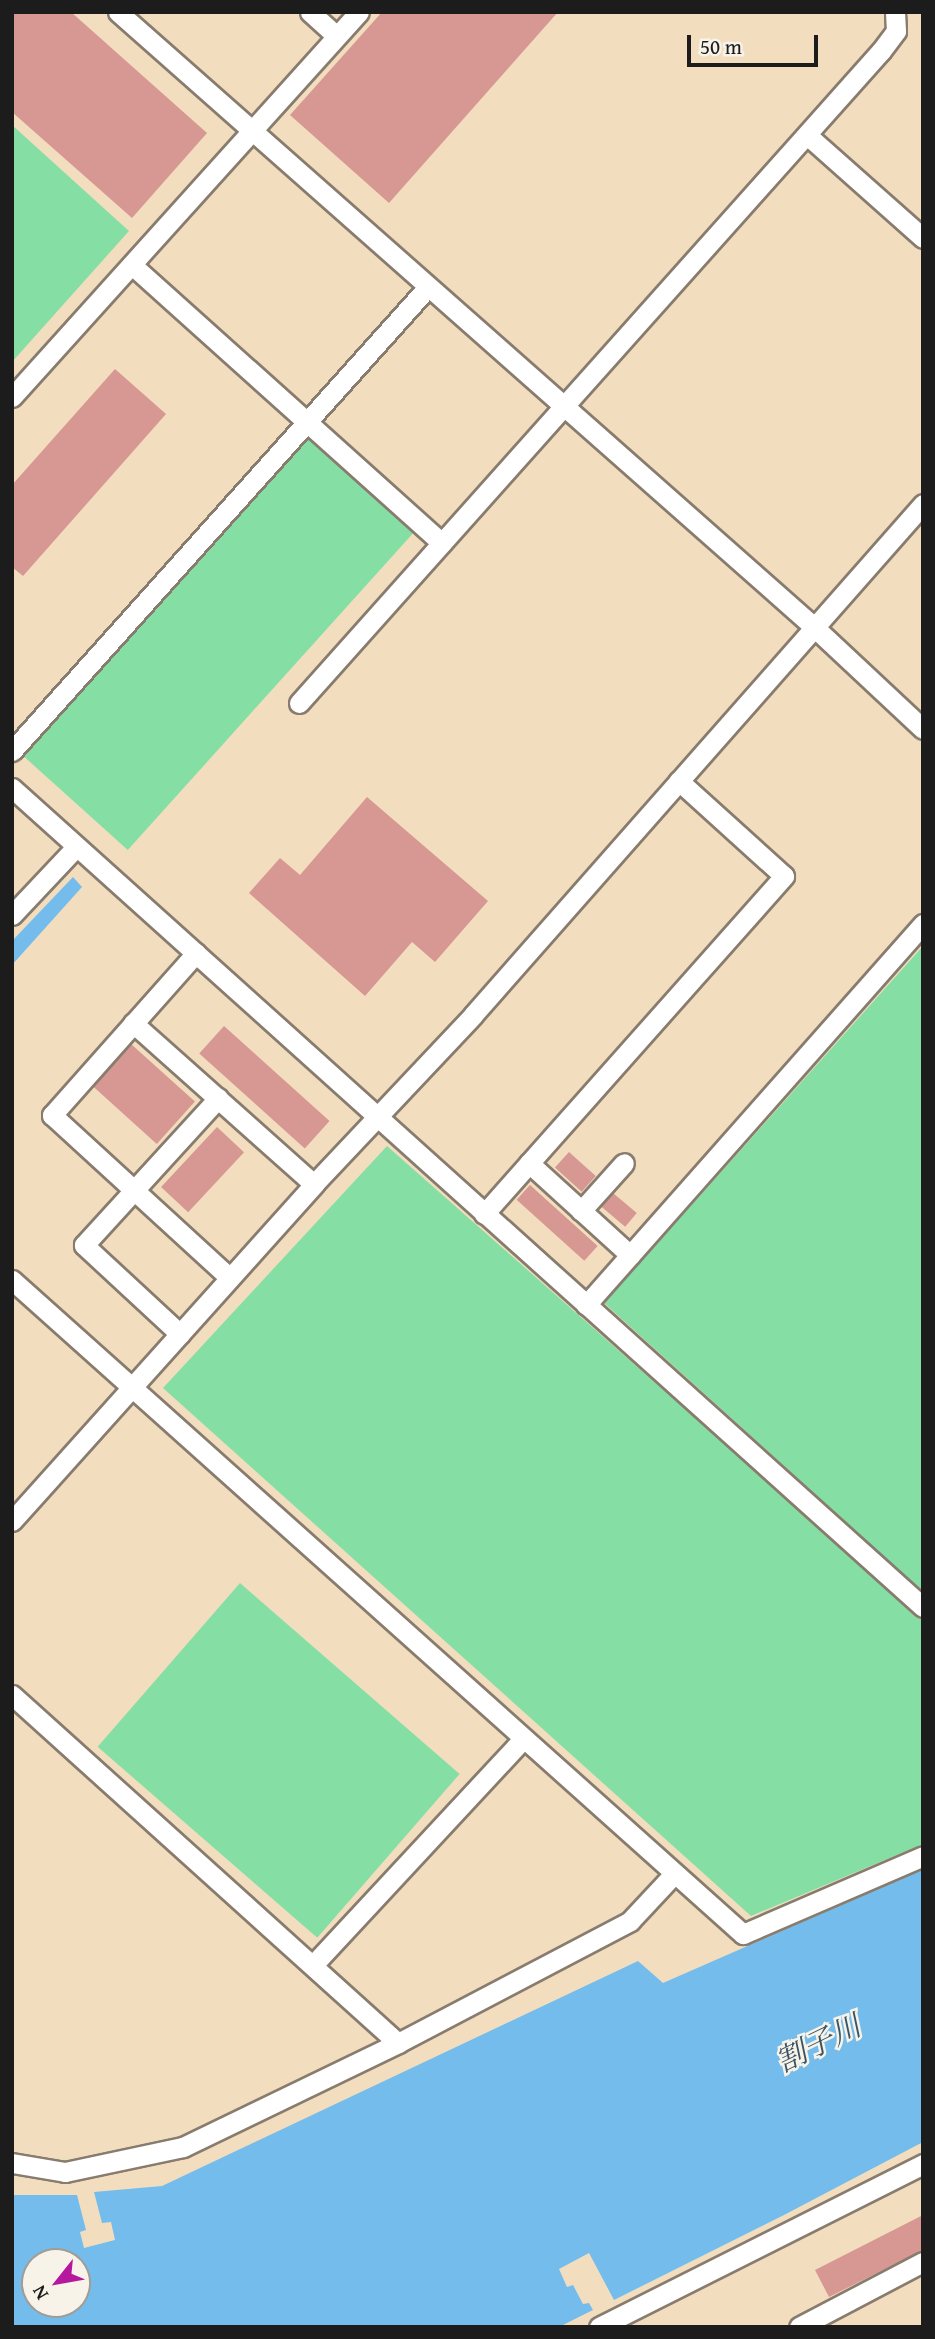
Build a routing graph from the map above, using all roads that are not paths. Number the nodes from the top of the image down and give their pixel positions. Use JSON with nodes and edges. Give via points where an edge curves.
{"nodes":[{"id":1,"x":118,"y":12,"type":"edge"},
{"id":2,"x":310,"y":12,"type":"edge"},
{"id":3,"x":359,"y":12,"type":"edge"},
{"id":4,"x":895,"y":12,"type":"edge"},
{"id":5,"x":337,"y":36,"type":"junction"},
{"id":6,"x":253,"y":130,"type":"junction"},
{"id":7,"x":807,"y":135,"type":"junction"},
{"id":8,"x":923,"y":238,"type":"edge"},
{"id":9,"x":132,"y":265,"type":"junction"},
{"id":10,"x":427,"y":288,"type":"junction"},
{"id":11,"x":12,"y":397,"type":"edge"},
{"id":12,"x":563,"y":409,"type":"junction"},
{"id":13,"x":307,"y":422,"type":"junction"},
{"id":14,"x":923,"y":504,"type":"edge"},
{"id":15,"x":442,"y":544,"type":"junction"},
{"id":16,"x":814,"y":627,"type":"junction"},
{"id":17,"x":299,"y":703,"type":"dead end"},
{"id":18,"x":923,"y":729,"type":"edge"},
{"id":19,"x":12,"y":751,"type":"edge"},
{"id":20,"x":679,"y":781,"type":"junction"},
{"id":21,"x":12,"y":788,"type":"edge"},
{"id":22,"x":76,"y":847,"type":"junction"},
{"id":23,"x":12,"y":915,"type":"edge"},
{"id":24,"x":923,"y":923,"type":"edge"},
{"id":25,"x":196,"y":953,"type":"junction"},
{"id":26,"x":133,"y":1023,"type":"junction"},
{"id":27,"x":218,"y":1098,"type":"junction"},
{"id":28,"x":377,"y":1117,"type":"junction"},
{"id":29,"x":529,"y":1163,"type":"junction"},
{"id":30,"x":624,"y":1163,"type":"dead end"},
{"id":31,"x":314,"y":1184,"type":"junction"},
{"id":32,"x":135,"y":1191,"type":"junction"},
{"id":33,"x":581,"y":1211,"type":"junction"},
{"id":34,"x":484,"y":1214,"type":"junction"},
{"id":35,"x":630,"y":1255,"type":"junction"},
{"id":36,"x":229,"y":1278,"type":"junction"},
{"id":37,"x":12,"y":1280,"type":"edge"},
{"id":38,"x":586,"y":1305,"type":"junction"},
{"id":39,"x":180,"y":1334,"type":"junction"},
{"id":40,"x":132,"y":1387,"type":"junction"},
{"id":41,"x":12,"y":1521,"type":"edge"},
{"id":42,"x":922,"y":1605,"type":"edge"},
{"id":43,"x":12,"y":1695,"type":"edge"},
{"id":44,"x":522,"y":1740,"type":"junction"},
{"id":45,"x":923,"y":1856,"type":"edge"},
{"id":46,"x":673,"y":1875,"type":"junction"},
{"id":47,"x":313,"y":1965,"type":"junction"},
{"id":48,"x":398,"y":2043,"type":"junction"},
{"id":49,"x":12,"y":2163,"type":"edge"},
{"id":50,"x":923,"y":2164,"type":"edge"},
{"id":51,"x":923,"y":2262,"type":"edge"},
{"id":52,"x":599,"y":2327,"type":"edge"},
{"id":53,"x":799,"y":2327,"type":"edge"}],
"edges":[{"from":1,"to":6,"type":"street"},
{"from":2,"to":5,"type":"street"},
{"from":3,"to":5,"type":"street"},
{"from":4,"to":7,"type":"street","via":[[896,32]]},
{"from":5,"to":6,"type":"street"},
{"from":6,"to":9,"type":"street"},
{"from":6,"to":10,"type":"street"},
{"from":7,"to":8,"type":"street"},
{"from":7,"to":12,"type":"street"},
{"from":9,"to":11,"type":"street"},
{"from":9,"to":13,"type":"street"},
{"from":10,"to":12,"type":"street"},
{"from":10,"to":13,"type":"street"},
{"from":12,"to":15,"type":"street"},
{"from":12,"to":16,"type":"street"},
{"from":13,"to":15,"type":"street"},
{"from":13,"to":19,"type":"street"},
{"from":14,"to":16,"type":"street"},
{"from":15,"to":17,"type":"street"},
{"from":16,"to":18,"type":"street"},
{"from":16,"to":20,"type":"street"},
{"from":20,"to":28,"type":"street"},
{"from":20,"to":29,"type":"street","via":[[784,876]]},
{"from":21,"to":22,"type":"street"},
{"from":22,"to":23,"type":"street"},
{"from":22,"to":25,"type":"street"},
{"from":24,"to":35,"type":"street"},
{"from":25,"to":26,"type":"street"},
{"from":25,"to":28,"type":"street"},
{"from":26,"to":27,"type":"street"},
{"from":26,"to":32,"type":"street","via":[[52,1115]]},
{"from":27,"to":31,"type":"street"},
{"from":27,"to":32,"type":"street"},
{"from":28,"to":31,"type":"street"},
{"from":28,"to":34,"type":"street"},
{"from":29,"to":33,"type":"street"},
{"from":29,"to":34,"type":"street"},
{"from":30,"to":33,"type":"street"},
{"from":31,"to":36,"type":"street"},
{"from":32,"to":36,"type":"street"},
{"from":32,"to":39,"type":"street","via":[[84,1245]]},
{"from":33,"to":35,"type":"street"},
{"from":34,"to":38,"type":"street"},
{"from":35,"to":38,"type":"street"},
{"from":36,"to":39,"type":"street"},
{"from":37,"to":40,"type":"street"},
{"from":38,"to":42,"type":"street"},
{"from":39,"to":40,"type":"street"},
{"from":40,"to":41,"type":"street"},
{"from":40,"to":44,"type":"street"},
{"from":43,"to":47,"type":"street"},
{"from":44,"to":46,"type":"street"},
{"from":44,"to":47,"type":"street"},
{"from":45,"to":46,"type":"street","via":[[743,1934]]},
{"from":46,"to":48,"type":"street","via":[[630,1921]]},
{"from":47,"to":48,"type":"street"},
{"from":48,"to":49,"type":"street","via":[[183,2147],[65,2172]]},
{"from":50,"to":52,"type":"street"},
{"from":51,"to":53,"type":"street"}]}
